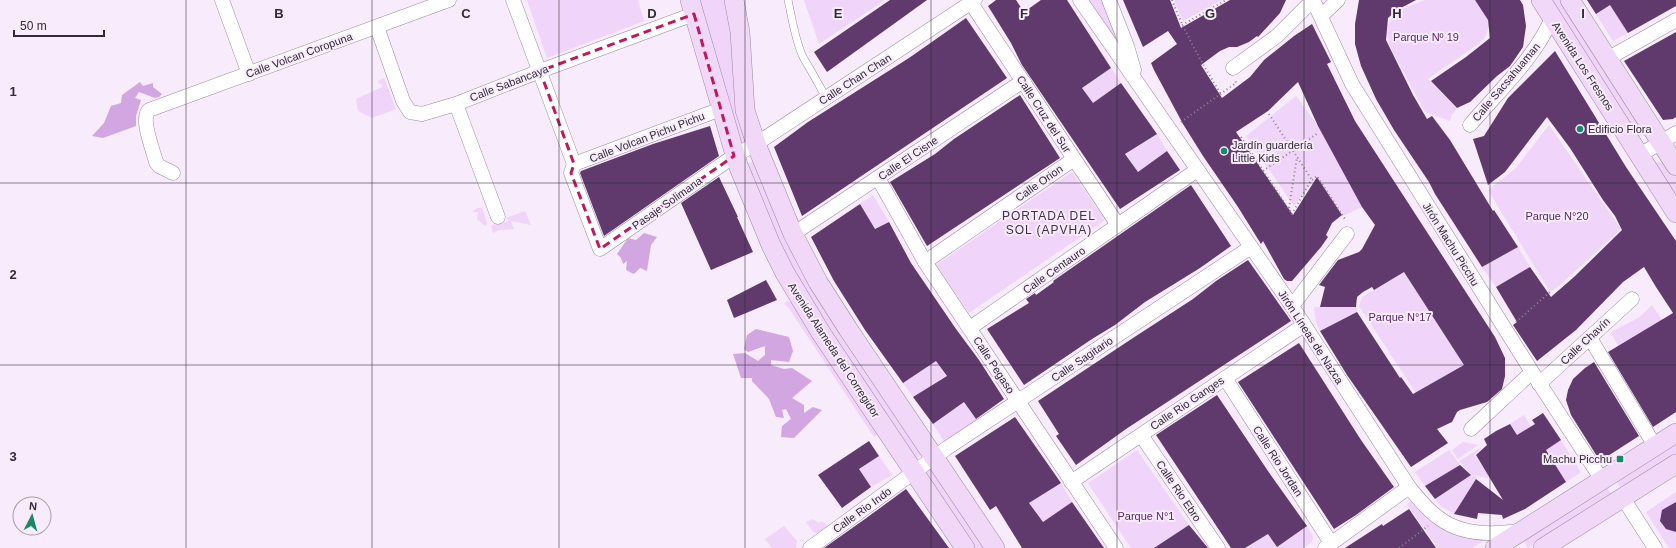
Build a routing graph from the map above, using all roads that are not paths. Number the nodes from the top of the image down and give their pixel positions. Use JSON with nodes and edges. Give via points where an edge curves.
{"nodes":[{"id":1,"x":222,"y":0,"type":"edge"},
{"id":2,"x":449,"y":0,"type":"edge"},
{"id":3,"x":513,"y":0,"type":"edge"},
{"id":4,"x":734,"y":0,"type":"edge"},
{"id":5,"x":788,"y":0,"type":"edge"},
{"id":6,"x":1080,"y":0,"type":"edge"},
{"id":7,"x":1109,"y":0,"type":"edge"},
{"id":8,"x":1313,"y":0,"type":"edge"},
{"id":9,"x":1338,"y":0,"type":"edge"},
{"id":10,"x":1541,"y":0,"type":"edge"},
{"id":11,"x":1570,"y":0,"type":"edge"},
{"id":12,"x":973,"y":1,"type":"edge"},
{"id":13,"x":692,"y":7,"type":"edge"},
{"id":14,"x":1321,"y":16,"type":"junction"},
{"id":15,"x":1552,"y":18,"type":"junction"},
{"id":16,"x":1676,"y":20,"type":"edge"},
{"id":17,"x":377,"y":27,"type":"junction"},
{"id":18,"x":1607,"y":59,"type":"junction"},
{"id":19,"x":1233,"y":68,"type":"road end"},
{"id":20,"x":540,"y":71,"type":"junction"},
{"id":21,"x":249,"y":74,"type":"junction"},
{"id":22,"x":1023,"y":81,"type":"junction"},
{"id":23,"x":1138,"y":82,"type":"junction"},
{"id":24,"x":826,"y":98,"type":"junction"},
{"id":25,"x":456,"y":104,"type":"junction"},
{"id":26,"x":721,"y":109,"type":"junction"},
{"id":27,"x":1470,"y":125,"type":"dead end"},
{"id":28,"x":1668,"y":138,"type":"edge"},
{"id":29,"x":756,"y":144,"type":"junction"},
{"id":30,"x":1640,"y":155,"type":"junction"},
{"id":31,"x":734,"y":156,"type":"junction"},
{"id":32,"x":1074,"y":159,"type":"junction"},
{"id":33,"x":574,"y":164,"type":"junction"},
{"id":34,"x":1676,"y":166,"type":"edge"},
{"id":35,"x":1197,"y":170,"type":"junction"},
{"id":36,"x":173,"y":173,"type":"dead end"},
{"id":37,"x":878,"y":178,"type":"junction"},
{"id":38,"x":1676,"y":213,"type":"edge"},
{"id":39,"x":498,"y":217,"type":"dead end"},
{"id":40,"x":1118,"y":225,"type":"junction"},
{"id":41,"x":793,"y":234,"type":"junction"},
{"id":42,"x":1347,"y":234,"type":"dead end"},
{"id":43,"x":1250,"y":247,"type":"junction"},
{"id":44,"x":925,"y":262,"type":"junction"},
{"id":45,"x":1632,"y":299,"type":"dead end"},
{"id":46,"x":1292,"y":306,"type":"junction"},
{"id":47,"x":1304,"y":325,"type":"junction"},
{"id":48,"x":970,"y":328,"type":"junction"},
{"id":49,"x":1590,"y":338,"type":"junction"},
{"id":50,"x":1532,"y":372,"type":"junction"},
{"id":51,"x":1225,"y":378,"type":"junction"},
{"id":52,"x":1539,"y":384,"type":"junction"},
{"id":53,"x":1018,"y":402,"type":"junction"},
{"id":54,"x":1471,"y":429,"type":"dead end"},
{"id":55,"x":1676,"y":433,"type":"edge"},
{"id":56,"x":1141,"y":435,"type":"junction"},
{"id":57,"x":1654,"y":446,"type":"junction"},
{"id":58,"x":934,"y":457,"type":"junction"},
{"id":59,"x":1676,"y":464,"type":"edge"},
{"id":60,"x":914,"y":472,"type":"junction"},
{"id":61,"x":1602,"y":480,"type":"junction"},
{"id":62,"x":1071,"y":482,"type":"junction"},
{"id":63,"x":1409,"y":487,"type":"junction"},
{"id":64,"x":1623,"y":498,"type":"junction"},
{"id":65,"x":1521,"y":531,"type":"junction"},
{"id":66,"x":1328,"y":546,"type":"edge"},
{"id":67,"x":810,"y":548,"type":"edge"},
{"id":68,"x":965,"y":548,"type":"edge"},
{"id":69,"x":995,"y":548,"type":"edge"},
{"id":70,"x":1116,"y":548,"type":"edge"},
{"id":71,"x":1218,"y":548,"type":"edge"},
{"id":72,"x":1496,"y":548,"type":"edge"},
{"id":73,"x":1543,"y":548,"type":"edge"},
{"id":74,"x":1655,"y":548,"type":"edge"}],
"edges":[{"from":1,"to":21,"type":"street"},
{"from":2,"to":17,"type":"street","name":"Calle Volcan Coropuna"},
{"from":3,"to":20,"type":"street"},
{"from":4,"to":29,"type":"main road","name":"Avenida Alameda del Corregidor","via":[[740,32],[745,110]]},
{"from":5,"to":24,"type":"lane","via":[[803,56]]},
{"from":6,"to":23,"type":"street","name":"Jirón Líneas de Nazca"},
{"from":7,"to":23,"type":"street","name":"Jirón Líneas de Nazca"},
{"from":8,"to":14,"type":"street","name":"Jirón Machu Picchu"},
{"from":8,"to":19,"type":"street","via":[[1277,36]]},
{"from":9,"to":14,"type":"street"},
{"from":10,"to":15,"type":"main road","name":"Avenida Los Fresnos"},
{"from":11,"to":18,"type":"main road"},
{"from":12,"to":22,"type":"street","name":"Calle Cruz del Sur"},
{"from":12,"to":24,"type":"street","name":"Calle Chan Chan"},
{"from":13,"to":20,"type":"street","name":"Calle Sabancaya"},
{"from":13,"to":26,"type":"main road","name":"Avenida Alameda del Corregidor"},
{"from":14,"to":50,"type":"street","name":"Jirón Machu Picchu","via":[[1352,84]]},
{"from":15,"to":27,"type":"street","name":"Calle Sacsahuaman","via":[[1545,34],[1532,52]]},
{"from":15,"to":30,"type":"main road","name":"Avenida Los Fresnos"},
{"from":16,"to":18,"type":"street"},
{"from":17,"to":21,"type":"street","name":"Calle Volcan Coropuna"},
{"from":17,"to":25,"type":"street","name":"Calle Sabancaya","via":[[403,101],[410,112],[422,114]]},
{"from":18,"to":28,"type":"main road"},
{"from":20,"to":25,"type":"street","name":"Calle Sabancaya"},
{"from":20,"to":33,"type":"street"},
{"from":21,"to":36,"type":"street","name":"Calle Volcan Coropuna","via":[[149,110],[145,115],[156,162]]},
{"from":22,"to":32,"type":"street","name":"Calle Cruz del Sur"},
{"from":22,"to":37,"type":"street","name":"Calle El Cisne"},
{"from":23,"to":35,"type":"street","name":"Jirón Líneas de Nazca"},
{"from":24,"to":29,"type":"street","name":"Calle Chan Chan"},
{"from":25,"to":39,"type":"street"},
{"from":26,"to":31,"type":"main road","name":"Avenida Alameda del Corregidor"},
{"from":26,"to":33,"type":"street","name":"Calle Volcan Pichu Pichu"},
{"from":28,"to":30,"type":"street"},
{"from":28,"to":34,"type":"main road"},
{"from":29,"to":31,"type":"street","name":"Calle Chan Chan"},
{"from":29,"to":41,"type":"main road","name":"Avenida Alameda del Corregidor"},
{"from":30,"to":38,"type":"main road","name":"Avenida Los Fresnos"},
{"from":31,"to":33,"type":"street","name":"Pasaje Solimana","via":[[600,249],[571,173]]},
{"from":31,"to":60,"type":"main road","name":"Avenida Alameda del Corregidor","via":[[771,245],[804,307]]},
{"from":32,"to":40,"type":"street","name":"Calle Cruz del Sur"},
{"from":32,"to":44,"type":"street","name":"Calle Orion"},
{"from":35,"to":40,"type":"street","name":"Calle Centauro"},
{"from":35,"to":43,"type":"street","name":"Jirón Líneas de Nazca"},
{"from":37,"to":41,"type":"street","name":"Calle El Cisne"},
{"from":37,"to":44,"type":"street","name":"Calle Pegaso"},
{"from":40,"to":48,"type":"street","name":"Calle Centauro"},
{"from":41,"to":58,"type":"main road","name":"Avenida Alameda del Corregidor","via":[[818,282]]},
{"from":42,"to":46,"type":"street"},
{"from":43,"to":46,"type":"street","name":"Jirón Líneas de Nazca"},
{"from":43,"to":53,"type":"street","name":"Calle Sagitario"},
{"from":44,"to":48,"type":"street","name":"Calle Pegaso"},
{"from":45,"to":49,"type":"street","name":"Calle Chavín"},
{"from":46,"to":47,"type":"street","name":"Jirón Líneas de Nazca"},
{"from":47,"to":51,"type":"street","name":"Calle Rio Ganges"},
{"from":47,"to":63,"type":"street","name":"Jirón Líneas de Nazca"},
{"from":48,"to":53,"type":"street","name":"Calle Pegaso"},
{"from":49,"to":52,"type":"street","name":"Calle Chavín"},
{"from":49,"to":57,"type":"street"},
{"from":50,"to":52,"type":"street","name":"Jirón Machu Picchu"},
{"from":50,"to":54,"type":"street"},
{"from":51,"to":56,"type":"street","name":"Calle Rio Ganges"},
{"from":51,"to":66,"type":"street","name":"Calle Rio Jordan"},
{"from":52,"to":61,"type":"street","name":"Jirón Machu Picchu"},
{"from":53,"to":58,"type":"street","name":"Calle Sagitario"},
{"from":53,"to":62,"type":"street","name":"Calle Pegaso"},
{"from":55,"to":57,"type":"main road"},
{"from":56,"to":62,"type":"street","name":"Calle Rio Ganges"},
{"from":56,"to":71,"type":"street","name":"Calle Rio Ebro"},
{"from":57,"to":61,"type":"main road"},
{"from":58,"to":60,"type":"street","name":"Calle Sagitario"},
{"from":58,"to":69,"type":"main road","name":"Avenida Alameda del Corregidor"},
{"from":59,"to":64,"type":"main road"},
{"from":60,"to":67,"type":"street","name":"Calle Rio Indo"},
{"from":60,"to":68,"type":"main road","name":"Avenida Alameda del Corregidor"},
{"from":61,"to":65,"type":"main road"},
{"from":62,"to":70,"type":"street","name":"Calle Pegaso"},
{"from":63,"to":65,"type":"street","name":"Jirón Líneas de Nazca","via":[[1439,519],[1456,526],[1473,532],[1493,534]]},
{"from":63,"to":66,"type":"street"},
{"from":64,"to":73,"type":"main road"},
{"from":64,"to":74,"type":"street"},
{"from":65,"to":72,"type":"main road"}]}
